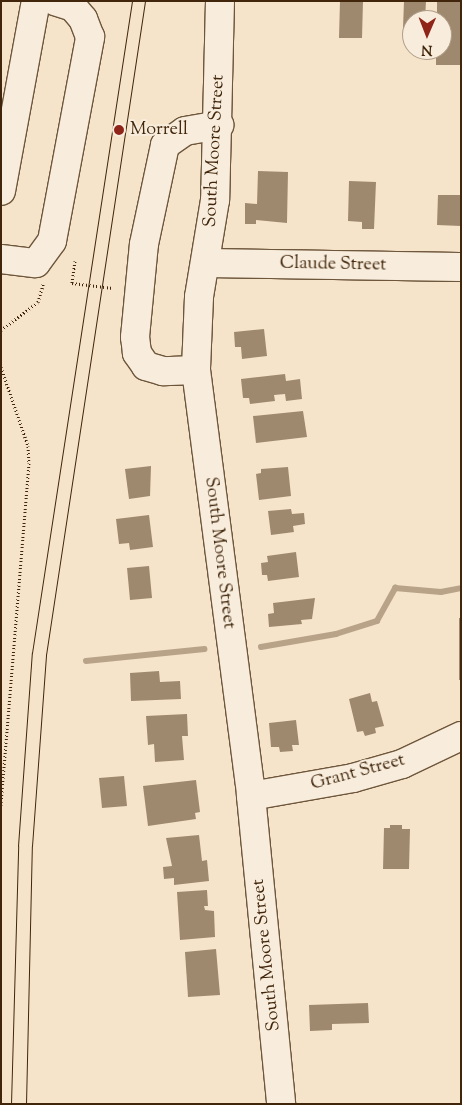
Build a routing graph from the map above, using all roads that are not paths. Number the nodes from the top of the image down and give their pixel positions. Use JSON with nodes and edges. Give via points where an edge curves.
{"nodes":[{"id":1,"x":36,"y":1,"type":"edge"},
{"id":2,"x":55,"y":1,"type":"edge"},
{"id":3,"x":220,"y":1,"type":"edge"},
{"id":4,"x":219,"y":125,"type":"junction"},
{"id":5,"x":1,"y":191,"type":"edge"},
{"id":6,"x":1,"y":259,"type":"edge"},
{"id":7,"x":206,"y":263,"type":"junction"},
{"id":8,"x":461,"y":267,"type":"edge"},
{"id":9,"x":196,"y":370,"type":"junction"},
{"id":10,"x":461,"y":736,"type":"edge"},
{"id":11,"x":251,"y":796,"type":"junction"},
{"id":12,"x":281,"y":1104,"type":"edge"}],
"edges":[{"from":1,"to":5,"type":"street"},
{"from":2,"to":6,"type":"street","via":[[73,7],[83,19],[90,37],[52,241],[36,263]]},
{"from":3,"to":4,"type":"street","name":"South Moore Street"},
{"from":4,"to":7,"type":"street","name":"South Moore Street","via":[[215,200]]},
{"from":4,"to":9,"type":"street","via":[[186,131],[165,145],[144,244],[135,336],[137,353],[146,366],[163,371]]},
{"from":7,"to":8,"type":"street","name":"Claude Street"},
{"from":7,"to":9,"type":"street","name":"South Moore Street","via":[[199,297]]},
{"from":9,"to":11,"type":"street","name":"South Moore Street"},
{"from":10,"to":11,"type":"street","name":"Grant Street","via":[[402,764],[353,778]]},
{"from":11,"to":12,"type":"street","name":"South Moore Street"}]}
